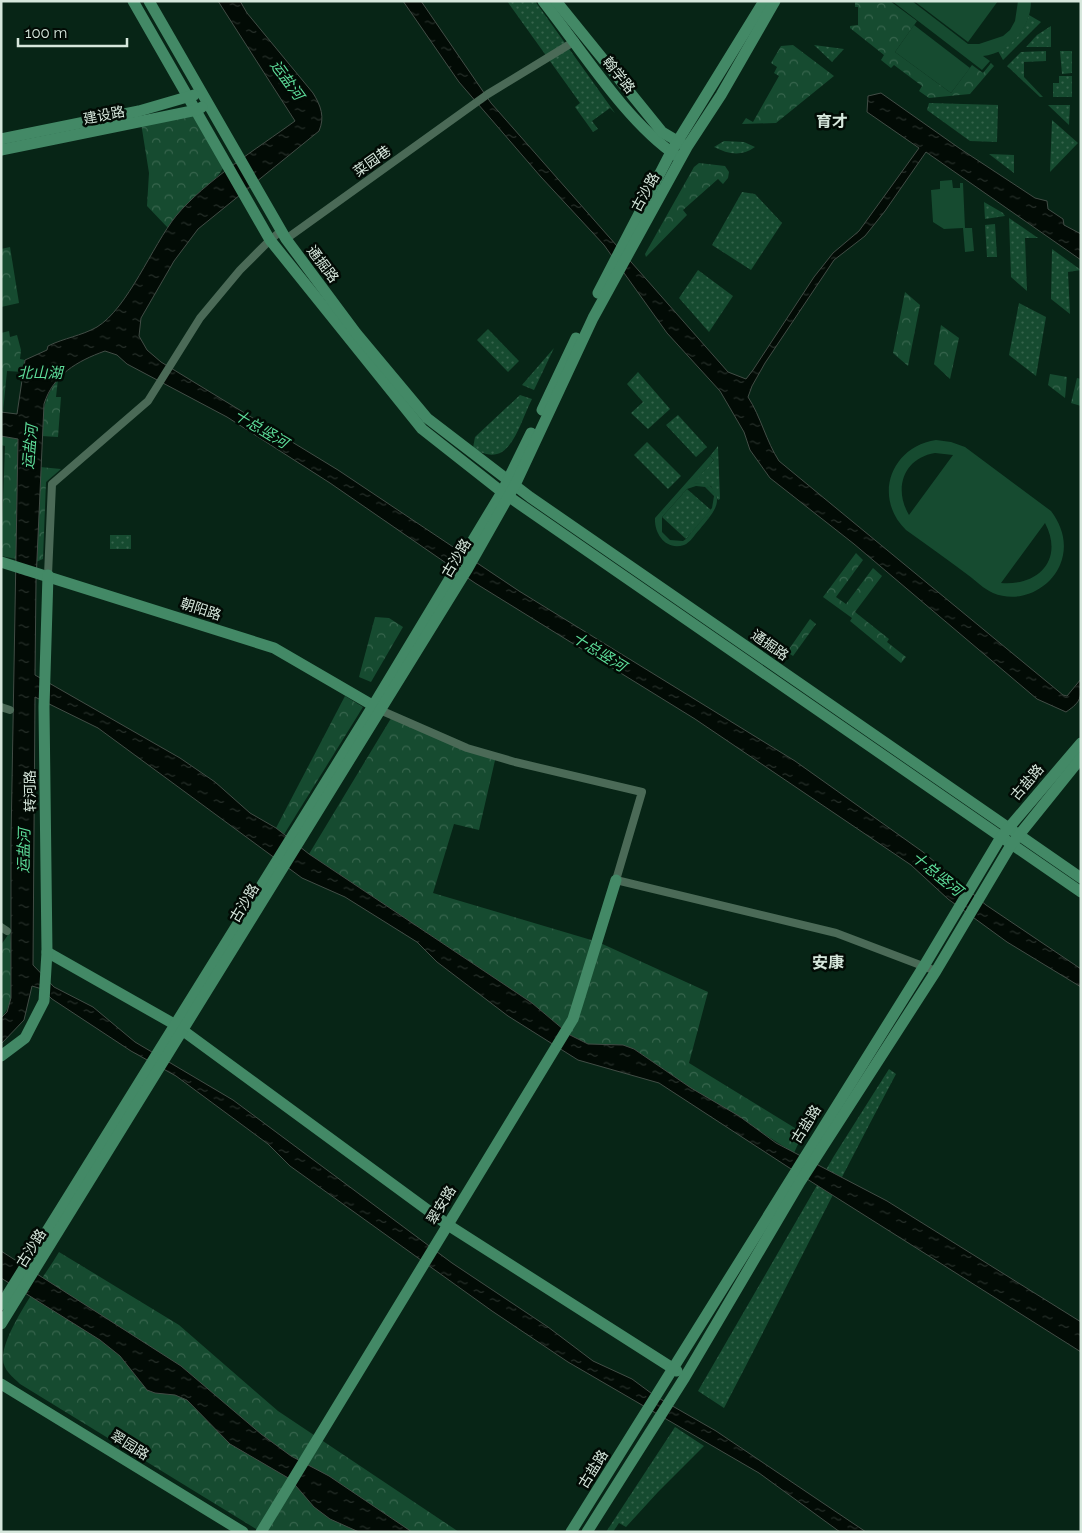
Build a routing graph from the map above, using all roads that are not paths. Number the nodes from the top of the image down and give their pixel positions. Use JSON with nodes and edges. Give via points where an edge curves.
{"nodes":[{"id":1,"x":133,"y":1,"type":"edge"},
{"id":2,"x":149,"y":1,"type":"edge"},
{"id":3,"x":543,"y":1,"type":"edge"},
{"id":4,"x":556,"y":1,"type":"edge"},
{"id":5,"x":764,"y":1,"type":"edge"},
{"id":6,"x":775,"y":1,"type":"edge"},
{"id":7,"x":575,"y":41,"type":"junction"},
{"id":8,"x":200,"y":91,"type":"junction"},
{"id":9,"x":189,"y":97,"type":"junction"},
{"id":10,"x":209,"y":102,"type":"junction"},
{"id":11,"x":197,"y":110,"type":"junction"},
{"id":12,"x":1,"y":140,"type":"edge"},
{"id":13,"x":683,"y":144,"type":"junction"},
{"id":14,"x":1,"y":150,"type":"edge"},
{"id":15,"x":676,"y":155,"type":"junction"},
{"id":16,"x":284,"y":235,"type":"junction"},
{"id":17,"x":270,"y":240,"type":"junction"},
{"id":18,"x":512,"y":483,"type":"junction"},
{"id":19,"x":506,"y":494,"type":"junction"},
{"id":20,"x":7,"y":563,"type":"edge"},
{"id":21,"x":45,"y":574,"type":"junction"},
{"id":22,"x":1,"y":707,"type":"edge"},
{"id":23,"x":377,"y":708,"type":"junction"},
{"id":24,"x":10,"y":710,"type":"dead end"},
{"id":25,"x":1081,"y":743,"type":"edge"},
{"id":26,"x":1081,"y":758,"type":"edge"},
{"id":27,"x":1008,"y":827,"type":"junction"},
{"id":28,"x":1019,"y":834,"type":"junction"},
{"id":29,"x":1001,"y":838,"type":"junction"},
{"id":30,"x":1011,"y":845,"type":"junction"},
{"id":31,"x":1081,"y":878,"type":"edge"},
{"id":32,"x":616,"y":880,"type":"junction"},
{"id":33,"x":1081,"y":892,"type":"edge"},
{"id":34,"x":47,"y":952,"type":"junction"},
{"id":35,"x":924,"y":966,"type":"junction"},
{"id":36,"x":936,"y":972,"type":"junction"},
{"id":37,"x":179,"y":1027,"type":"junction"},
{"id":38,"x":1,"y":1056,"type":"edge"},
{"id":39,"x":812,"y":1154,"type":"junction"},
{"id":40,"x":796,"y":1180,"type":"junction"},
{"id":41,"x":448,"y":1225,"type":"junction"},
{"id":42,"x":8,"y":1300,"type":"edge"},
{"id":43,"x":1,"y":1324,"type":"edge"},
{"id":44,"x":673,"y":1368,"type":"junction"},
{"id":45,"x":685,"y":1377,"type":"junction"},
{"id":46,"x":1,"y":1384,"type":"edge"},
{"id":47,"x":243,"y":1532,"type":"edge"},
{"id":48,"x":261,"y":1532,"type":"edge"},
{"id":49,"x":572,"y":1532,"type":"edge"},
{"id":50,"x":587,"y":1532,"type":"edge"}],
"edges":[{"from":1,"to":9,"type":"street"},
{"from":2,"to":8,"type":"street"},
{"from":3,"to":7,"type":"street","name":"翰学路"},
{"from":4,"to":13,"type":"street","name":"翰学路","via":[[662,132]]},
{"from":5,"to":13,"type":"street"},
{"from":6,"to":13,"type":"street","name":"古沙路","via":[[721,96]]},
{"from":7,"to":15,"type":"street","name":"翰学路","via":[[606,84],[657,143]]},
{"from":7,"to":16,"type":"street","name":"菜园巷","via":[[488,94]]},
{"from":8,"to":9,"type":"street","name":"建设路"},
{"from":8,"to":10,"type":"street"},
{"from":9,"to":11,"type":"street"},
{"from":9,"to":12,"type":"street","name":"建设路"},
{"from":10,"to":11,"type":"street","name":"建设路"},
{"from":10,"to":16,"type":"street","name":"通掘路"},
{"from":11,"to":14,"type":"street","name":"建设路"},
{"from":11,"to":17,"type":"street","name":"通掘路"},
{"from":13,"to":15,"type":"street","name":"古沙路"},
{"from":15,"to":18,"type":"street","name":"古沙路","via":[[584,322]]},
{"from":16,"to":17,"type":"street","name":"菜园巷"},
{"from":16,"to":18,"type":"street","name":"通掘路","via":[[375,356],[427,418]]},
{"from":17,"to":19,"type":"street","name":"通掘路","via":[[422,428]]},
{"from":17,"to":21,"type":"street","name":"菜园巷","via":[[200,318],[148,401],[52,484]]},
{"from":18,"to":19,"type":"street","name":"古沙路"},
{"from":18,"to":27,"type":"street","name":"通掘路"},
{"from":19,"to":23,"type":"street","name":"古沙路"},
{"from":19,"to":29,"type":"street","name":"通掘路"},
{"from":20,"to":21,"type":"street","name":"朝阳路"},
{"from":21,"to":23,"type":"street","name":"朝阳路","via":[[274,648]]},
{"from":21,"to":34,"type":"street","name":"转河路"},
{"from":22,"to":24,"type":"street"},
{"from":23,"to":32,"type":"street","via":[[467,748],[642,792]]},
{"from":23,"to":37,"type":"street","name":"古沙路"},
{"from":25,"to":27,"type":"street","name":"古盐路"},
{"from":26,"to":28,"type":"street","name":"古盐路"},
{"from":27,"to":28,"type":"street","name":"通掘路"},
{"from":27,"to":29,"type":"street","name":"古盐路"},
{"from":28,"to":30,"type":"street","name":"古盐路"},
{"from":28,"to":31,"type":"street"},
{"from":29,"to":30,"type":"street","name":"通掘路"},
{"from":29,"to":35,"type":"street","name":"古盐路"},
{"from":30,"to":33,"type":"street"},
{"from":30,"to":36,"type":"street","name":"古盐路"},
{"from":32,"to":35,"type":"street","via":[[836,933]]},
{"from":32,"to":41,"type":"street","name":"翠安路","via":[[573,1018]]},
{"from":34,"to":37,"type":"street"},
{"from":34,"to":38,"type":"street","name":"转河路","via":[[44,1001],[34,1024],[24,1038]]},
{"from":35,"to":36,"type":"street"},
{"from":35,"to":39,"type":"street","name":"古盐路"},
{"from":36,"to":39,"type":"street","name":"古盐路"},
{"from":37,"to":41,"type":"street"},
{"from":37,"to":42,"type":"street","name":"古沙路"},
{"from":39,"to":40,"type":"street","name":"古盐路"},
{"from":40,"to":44,"type":"street","name":"古盐路"},
{"from":40,"to":45,"type":"street","name":"古盐路"},
{"from":41,"to":44,"type":"street"},
{"from":41,"to":48,"type":"street","name":"翠安路"},
{"from":42,"to":43,"type":"street","name":"古沙路"},
{"from":44,"to":45,"type":"street"},
{"from":44,"to":49,"type":"street","name":"古盐路"},
{"from":45,"to":50,"type":"street","name":"古盐路"},
{"from":46,"to":47,"type":"street","name":"翠园路"}]}
